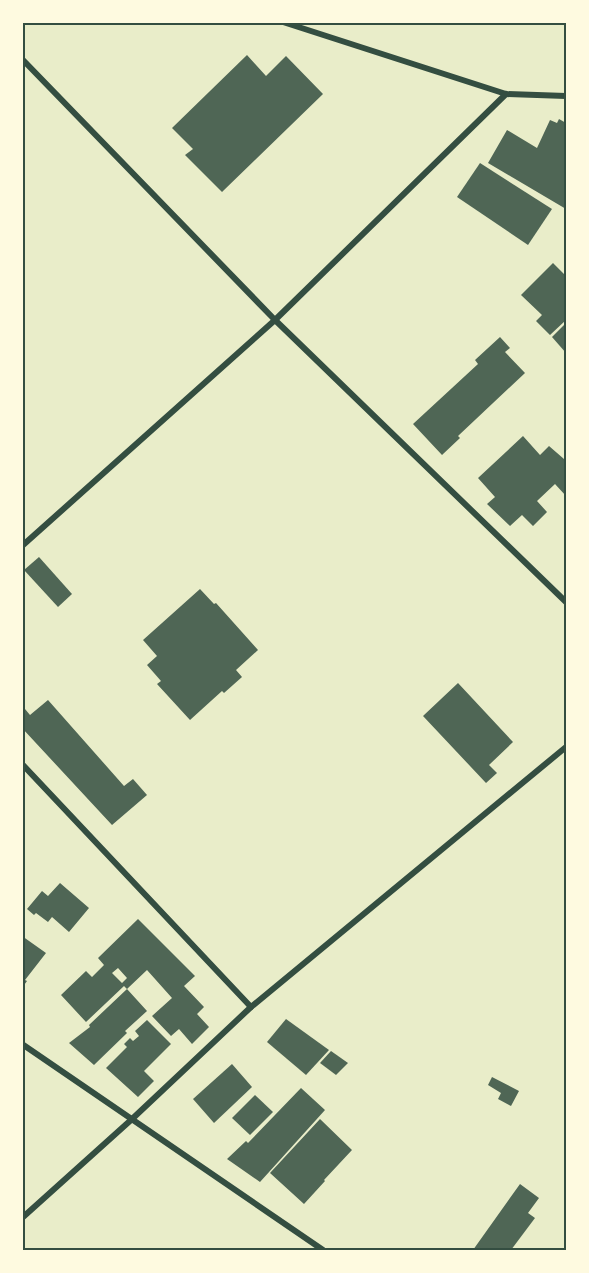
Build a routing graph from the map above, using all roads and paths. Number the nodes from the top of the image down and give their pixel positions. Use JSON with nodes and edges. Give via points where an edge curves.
{"nodes":[{"id":1,"x":283,"y":22,"type":"edge"},
{"id":2,"x":22,"y":59,"type":"edge"},
{"id":3,"x":506,"y":94,"type":"junction"},
{"id":4,"x":567,"y":96,"type":"edge"},
{"id":5,"x":275,"y":320,"type":"junction"},
{"id":6,"x":22,"y":546,"type":"edge"},
{"id":7,"x":567,"y":602,"type":"edge"},
{"id":8,"x":567,"y":747,"type":"edge"},
{"id":9,"x":22,"y":764,"type":"edge"},
{"id":10,"x":251,"y":1006,"type":"junction"},
{"id":11,"x":22,"y":1044,"type":"edge"},
{"id":12,"x":131,"y":1120,"type":"junction"},
{"id":13,"x":22,"y":1218,"type":"edge"},
{"id":14,"x":323,"y":1251,"type":"edge"}],
"edges":[{"from":1,"to":3,"type":"street"},
{"from":2,"to":5,"type":"street"},
{"from":3,"to":4,"type":"street"},
{"from":3,"to":5,"type":"street"},
{"from":5,"to":6,"type":"street"},
{"from":5,"to":7,"type":"street"},
{"from":8,"to":10,"type":"street"},
{"from":9,"to":10,"type":"street"},
{"from":10,"to":12,"type":"street"},
{"from":11,"to":12,"type":"street"},
{"from":12,"to":13,"type":"street"},
{"from":12,"to":14,"type":"street"}]}
